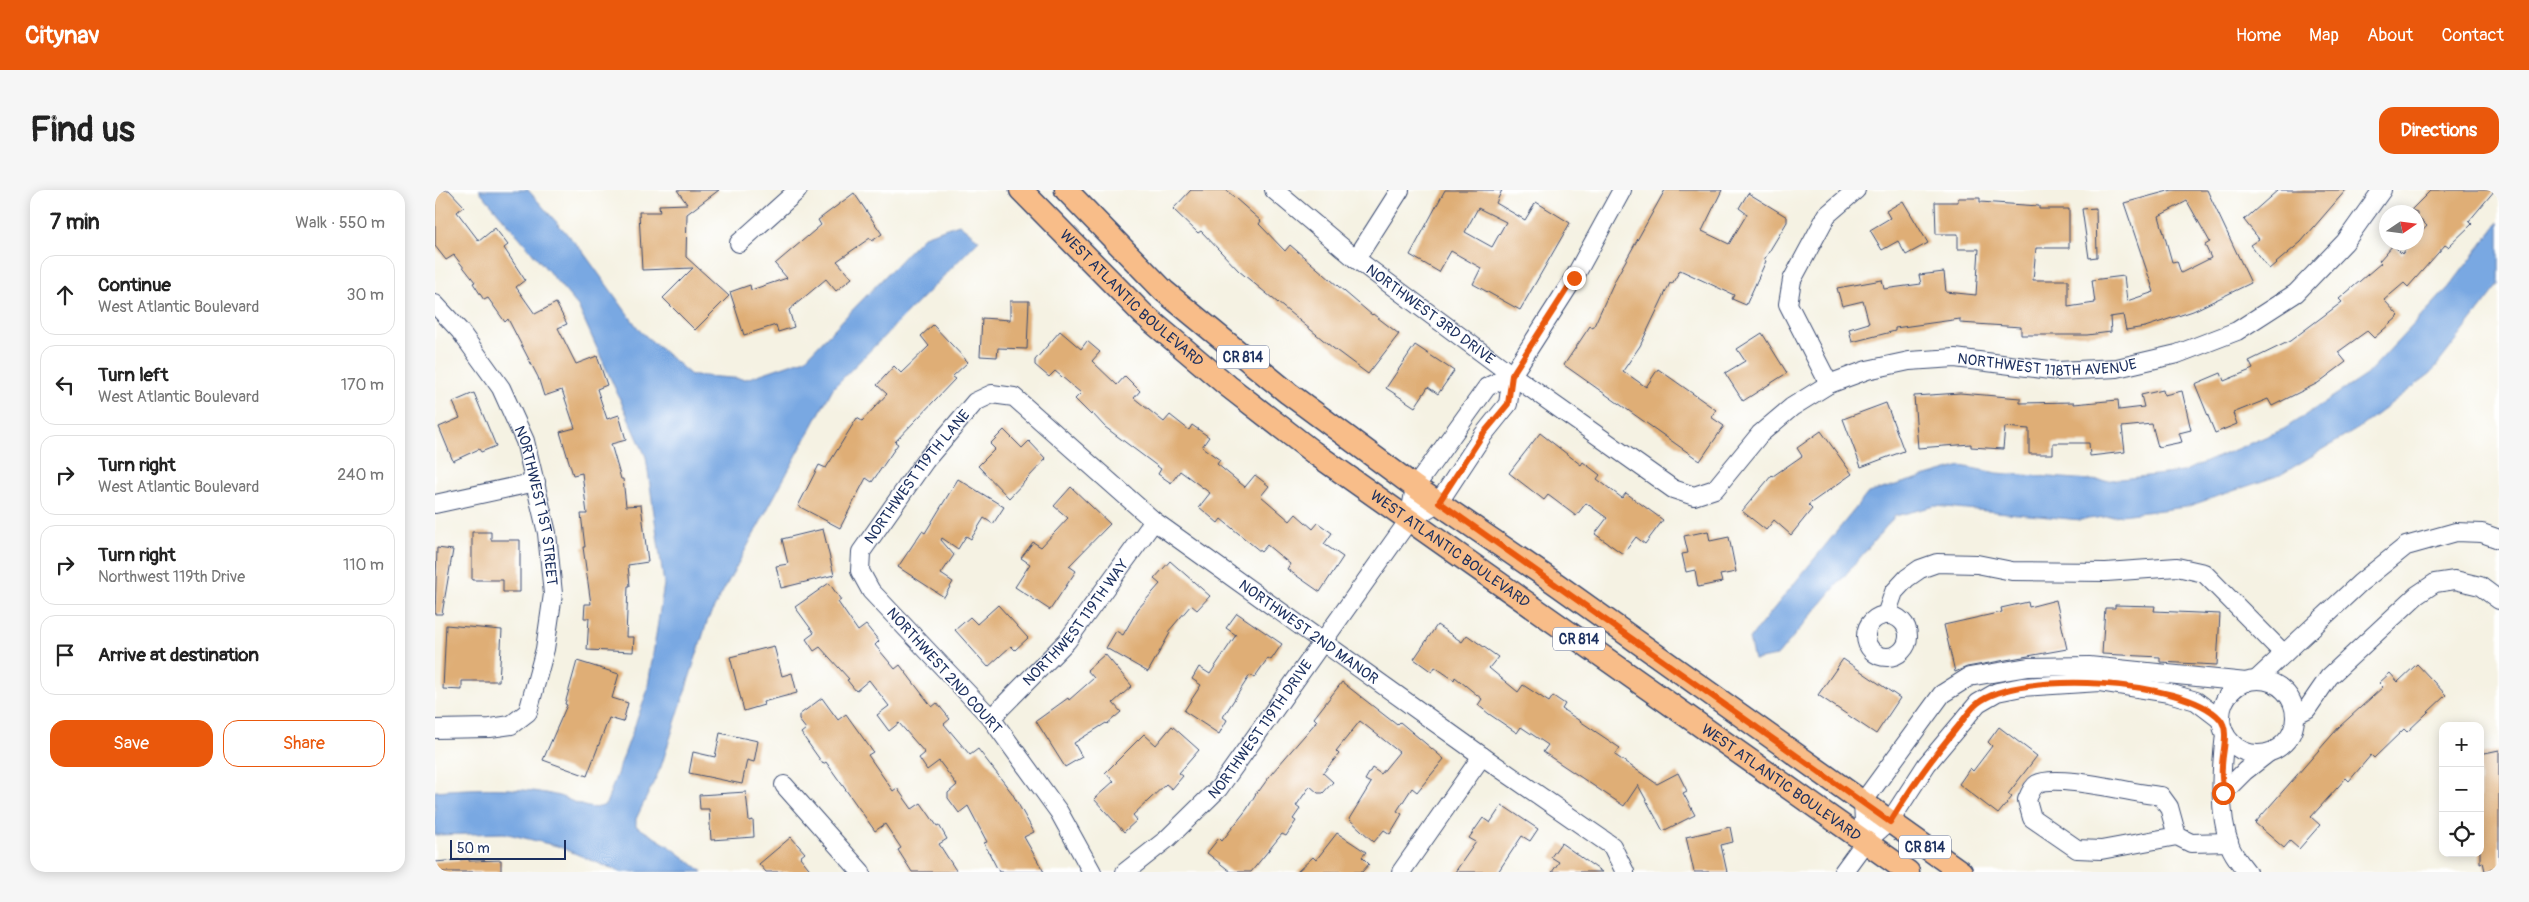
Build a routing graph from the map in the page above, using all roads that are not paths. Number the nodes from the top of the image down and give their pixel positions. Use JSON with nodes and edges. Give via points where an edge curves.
{"nodes":[{"id":1,"x":798,"y":190,"type":"edge"},
{"id":2,"x":1021,"y":190,"type":"edge"},
{"id":3,"x":1066,"y":190,"type":"edge"},
{"id":4,"x":1274,"y":190,"type":"edge"},
{"id":5,"x":1400,"y":190,"type":"edge"},
{"id":6,"x":1622,"y":190,"type":"edge"},
{"id":7,"x":1856,"y":190,"type":"edge"},
{"id":8,"x":2382,"y":190,"type":"edge"},
{"id":9,"x":739,"y":242,"type":"dead end"},
{"id":10,"x":1356,"y":259,"type":"junction"},
{"id":11,"x":435,"y":304,"type":"edge"},
{"id":12,"x":1512,"y":375,"type":"junction"},
{"id":13,"x":1829,"y":384,"type":"junction"},
{"id":14,"x":992,"y":394,"type":"joint"},
{"id":15,"x":535,"y":482,"type":"junction"},
{"id":16,"x":1415,"y":487,"type":"junction"},
{"id":17,"x":1694,"y":496,"type":"joint"},
{"id":18,"x":1439,"y":502,"type":"junction"},
{"id":19,"x":435,"y":504,"type":"edge"},
{"id":20,"x":1409,"y":520,"type":"junction"},
{"id":21,"x":1154,"y":521,"type":"junction"},
{"id":22,"x":2499,"y":540,"type":"edge"},
{"id":23,"x":860,"y":571,"type":"joint"},
{"id":24,"x":2499,"y":600,"type":"edge"},
{"id":25,"x":1886,"y":615,"type":"dead end"},
{"id":26,"x":1323,"y":642,"type":"junction"},
{"id":27,"x":2281,"y":656,"type":"junction"},
{"id":28,"x":2251,"y":681,"type":"junction"},
{"id":29,"x":2288,"y":700,"type":"junction"},
{"id":30,"x":991,"y":718,"type":"junction"},
{"id":31,"x":2223,"y":727,"type":"junction"},
{"id":32,"x":435,"y":729,"type":"edge"},
{"id":33,"x":2268,"y":753,"type":"junction"},
{"id":34,"x":1482,"y":756,"type":"junction"},
{"id":35,"x":784,"y":785,"type":"dead end"},
{"id":36,"x":2223,"y":793,"type":"junction"},
{"id":37,"x":1863,"y":802,"type":"junction"},
{"id":38,"x":1890,"y":822,"type":"junction"},
{"id":39,"x":2177,"y":836,"type":"junction"},
{"id":40,"x":1865,"y":842,"type":"junction"},
{"id":41,"x":2229,"y":842,"type":"junction"},
{"id":42,"x":1625,"y":870,"type":"edge"},
{"id":43,"x":861,"y":872,"type":"edge"},
{"id":44,"x":1092,"y":872,"type":"edge"},
{"id":45,"x":1125,"y":872,"type":"edge"},
{"id":46,"x":1401,"y":872,"type":"edge"},
{"id":47,"x":1843,"y":872,"type":"edge"},
{"id":48,"x":1908,"y":872,"type":"edge"},
{"id":49,"x":1961,"y":872,"type":"edge"},
{"id":50,"x":2247,"y":872,"type":"edge"}],
"edges":[{"from":1,"to":9,"type":"street"},
{"from":2,"to":20,"type":"main road","name":"WEST ATLANTIC BOULEVARD","number":"CR 814","via":[[1103,274],[1172,338],[1313,452]]},
{"from":3,"to":16,"type":"main road","name":"WEST ATLANTIC BOULEVARD","number":"CR 814","via":[[1164,291],[1233,350]]},
{"from":4,"to":10,"type":"street","name":"NORTHWEST 3RD DRIVE"},
{"from":5,"to":10,"type":"street"},
{"from":6,"to":12,"type":"street","name":"NORTHWEST 119TH DRIVE","via":[[1574,278]]},
{"from":7,"to":13,"type":"street","via":[[1827,216],[1791,280],[1788,304]]},
{"from":8,"to":13,"type":"street","name":"NORTHWEST 118TH AVENUE","via":[[2345,242],[2296,293],[2237,331],[2177,354],[2117,368],[2058,371],[1955,358],[1909,361],[1867,370]]},
{"from":10,"to":12,"type":"street","name":"NORTHWEST 3RD DRIVE"},
{"from":11,"to":15,"type":"street","name":"NORTHWEST 1ST STREET","via":[[460,331],[501,388],[525,441]]},
{"from":12,"to":16,"type":"street","name":"NORTHWEST 119TH DRIVE","via":[[1487,387]]},
{"from":12,"to":17,"type":"street","name":"NORTHWEST 3RD DRIVE","via":[[1673,489]]},
{"from":12,"to":18,"type":"street","name":"NORTHWEST 119TH DRIVE","via":[[1508,404],[1483,434]]},
{"from":13,"to":17,"type":"street","name":"NORTHWEST 118TH AVENUE","via":[[1792,406],[1760,434],[1715,489]]},
{"from":14,"to":21,"type":"street","name":"NORTHWEST 2ND MANOR","via":[[1014,397]]},
{"from":14,"to":23,"type":"street","name":"NORTHWEST 119TH LANE","via":[[975,402],[925,461],[861,552]]},
{"from":15,"to":19,"type":"street"},
{"from":15,"to":32,"type":"street","name":"NORTHWEST 1ST STREET","via":[[547,533],[553,594],[545,649],[528,712],[511,725]]},
{"from":16,"to":18,"type":"main road","name":"WEST ATLANTIC BOULEVARD","number":"CR 814"},
{"from":16,"to":20,"type":"street","name":"NORTHWEST 119TH DRIVE"},
{"from":18,"to":20,"type":"street","name":"NORTHWEST 119TH DRIVE"},
{"from":18,"to":37,"type":"main road","name":"WEST ATLANTIC BOULEVARD","number":"CR 814"},
{"from":20,"to":26,"type":"street","name":"NORTHWEST 119TH DRIVE"},
{"from":20,"to":40,"type":"main road","name":"WEST ATLANTIC BOULEVARD","number":"CR 814"},
{"from":21,"to":26,"type":"street","name":"NORTHWEST 2ND MANOR"},
{"from":21,"to":30,"type":"street","name":"NORTHWEST 119TH WAY","via":[[1067,641]]},
{"from":22,"to":27,"type":"street","via":[[2482,533],[2456,532],[2406,546],[2360,582]]},
{"from":23,"to":30,"type":"street","name":"NORTHWEST 2ND COURT","via":[[871,591]]},
{"from":24,"to":29,"type":"street","via":[[2480,586],[2455,580],[2435,583],[2417,595],[2329,677],[2307,709]]},
{"from":25,"to":27,"type":"street","via":[[1894,592],[1907,578],[1937,563],[1977,564],[2012,571],[2107,572],[2177,567],[2204,573]]},
{"from":26,"to":34,"type":"street","name":"NORTHWEST 2ND MANOR"},
{"from":26,"to":45,"type":"street","name":"NORTHWEST 119TH DRIVE","via":[[1219,788],[1167,839]]},
{"from":27,"to":28,"type":"street"},
{"from":27,"to":29,"type":"street"},
{"from":28,"to":29,"type":"street","name":"WEST ATLANTIC BOULEVARD","via":[[2267,681]]},
{"from":28,"to":31,"type":"street","via":[[2230,693],[2222,710]]},
{"from":28,"to":37,"type":"street","name":"WEST ATLANTIC BOULEVARD","via":[[2089,666],[2027,667],[1969,677],[1942,694]]},
{"from":29,"to":33,"type":"street","via":[[2294,728],[2279,748]]},
{"from":30,"to":44,"type":"street","name":"NORTHWEST 2ND COURT","via":[[1059,812]]},
{"from":31,"to":33,"type":"street","via":[[2232,744],[2243,751]]},
{"from":31,"to":36,"type":"street"},
{"from":31,"to":38,"type":"street","via":[[2196,701],[2169,693],[2100,682],[2022,687],[1997,692],[1977,703],[1927,764]]},
{"from":33,"to":36,"type":"street"},
{"from":34,"to":42,"type":"street","name":"NORTHWEST 2ND MANOR","via":[[1612,846]]},
{"from":34,"to":46,"type":"street"},
{"from":35,"to":43,"type":"street"},
{"from":36,"to":41,"type":"street","via":[[2224,822]]},
{"from":37,"to":38,"type":"main road","name":"WEST ATLANTIC BOULEVARD","number":"CR 814"},
{"from":37,"to":40,"type":"street"},
{"from":38,"to":40,"type":"street"},
{"from":38,"to":49,"type":"main road","name":"WEST ATLANTIC BOULEVARD","number":"CR 814"},
{"from":39,"to":39,"type":"street","via":[[2169,808],[2161,796],[2047,781],[2036,785],[2027,800],[2032,818],[2077,849],[2101,850]]},
{"from":39,"to":41,"type":"street","via":[[2191,843]]},
{"from":40,"to":47,"type":"street"},
{"from":40,"to":48,"type":"main road","name":"WEST ATLANTIC BOULEVARD","number":"CR 814"},
{"from":41,"to":50,"type":"street"}]}
